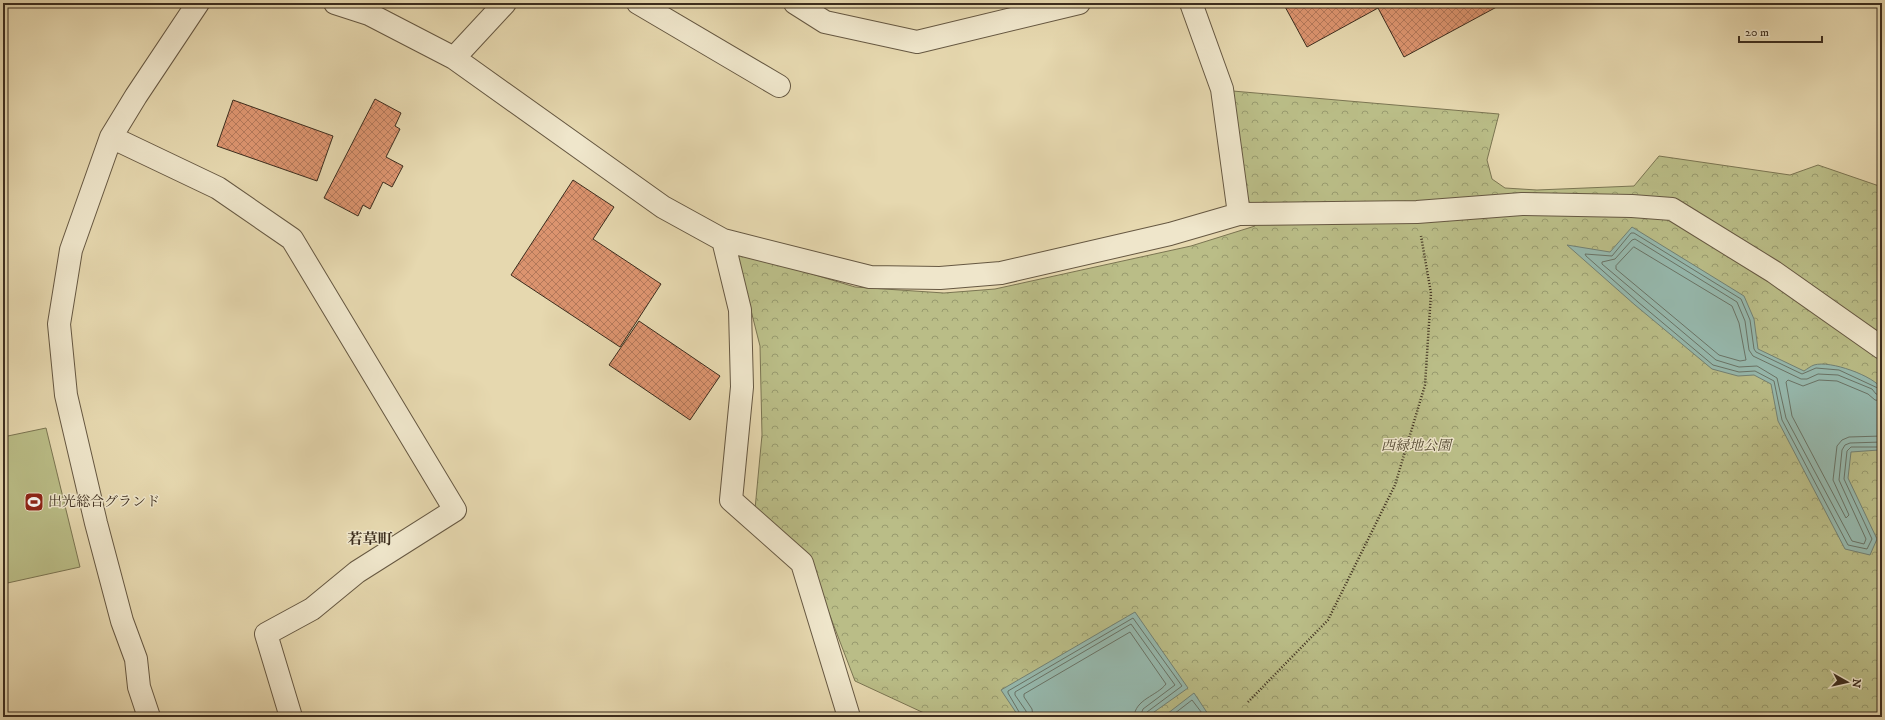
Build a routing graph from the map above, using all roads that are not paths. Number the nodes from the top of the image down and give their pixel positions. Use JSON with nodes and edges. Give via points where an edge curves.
{"nodes":[{"id":1,"x":198,"y":3,"type":"edge"},
{"id":2,"x":334,"y":3,"type":"edge"},
{"id":3,"x":505,"y":3,"type":"edge"},
{"id":4,"x":638,"y":3,"type":"edge"},
{"id":5,"x":795,"y":3,"type":"edge"},
{"id":6,"x":1079,"y":3,"type":"edge"},
{"id":7,"x":1191,"y":3,"type":"edge"},
{"id":8,"x":454,"y":58,"type":"junction"},
{"id":9,"x":779,"y":86,"type":"dead end"},
{"id":10,"x":111,"y":137,"type":"junction"},
{"id":11,"x":1239,"y":214,"type":"junction"},
{"id":12,"x":723,"y":240,"type":"junction"},
{"id":13,"x":1882,"y":348,"type":"edge"},
{"id":14,"x":149,"y":717,"type":"edge"},
{"id":15,"x":291,"y":717,"type":"edge"},
{"id":16,"x":849,"y":717,"type":"edge"}],
"edges":[{"from":1,"to":10,"type":"street"},
{"from":2,"to":8,"type":"street","via":[[369,14]]},
{"from":3,"to":8,"type":"street"},
{"from":4,"to":9,"type":"street"},
{"from":5,"to":6,"type":"street","via":[[825,22],[917,42]]},
{"from":7,"to":11,"type":"street","via":[[1222,90]]},
{"from":8,"to":12,"type":"street","via":[[663,207]]},
{"from":10,"to":14,"type":"street","via":[[71,250],[60,324],[66,395],[96,523],[122,621],[136,659],[139,687]]},
{"from":10,"to":15,"type":"street","via":[[218,188],[292,239],[455,510],[358,572],[312,609],[266,634]]},
{"from":11,"to":12,"type":"street","via":[[1170,234],[1001,273],[940,278],[870,278]]},
{"from":11,"to":13,"type":"street","via":[[1417,212],[1522,204],[1672,209],[1774,272]]},
{"from":12,"to":16,"type":"street","via":[[740,310],[742,387],[731,500],[802,563]]}]}
